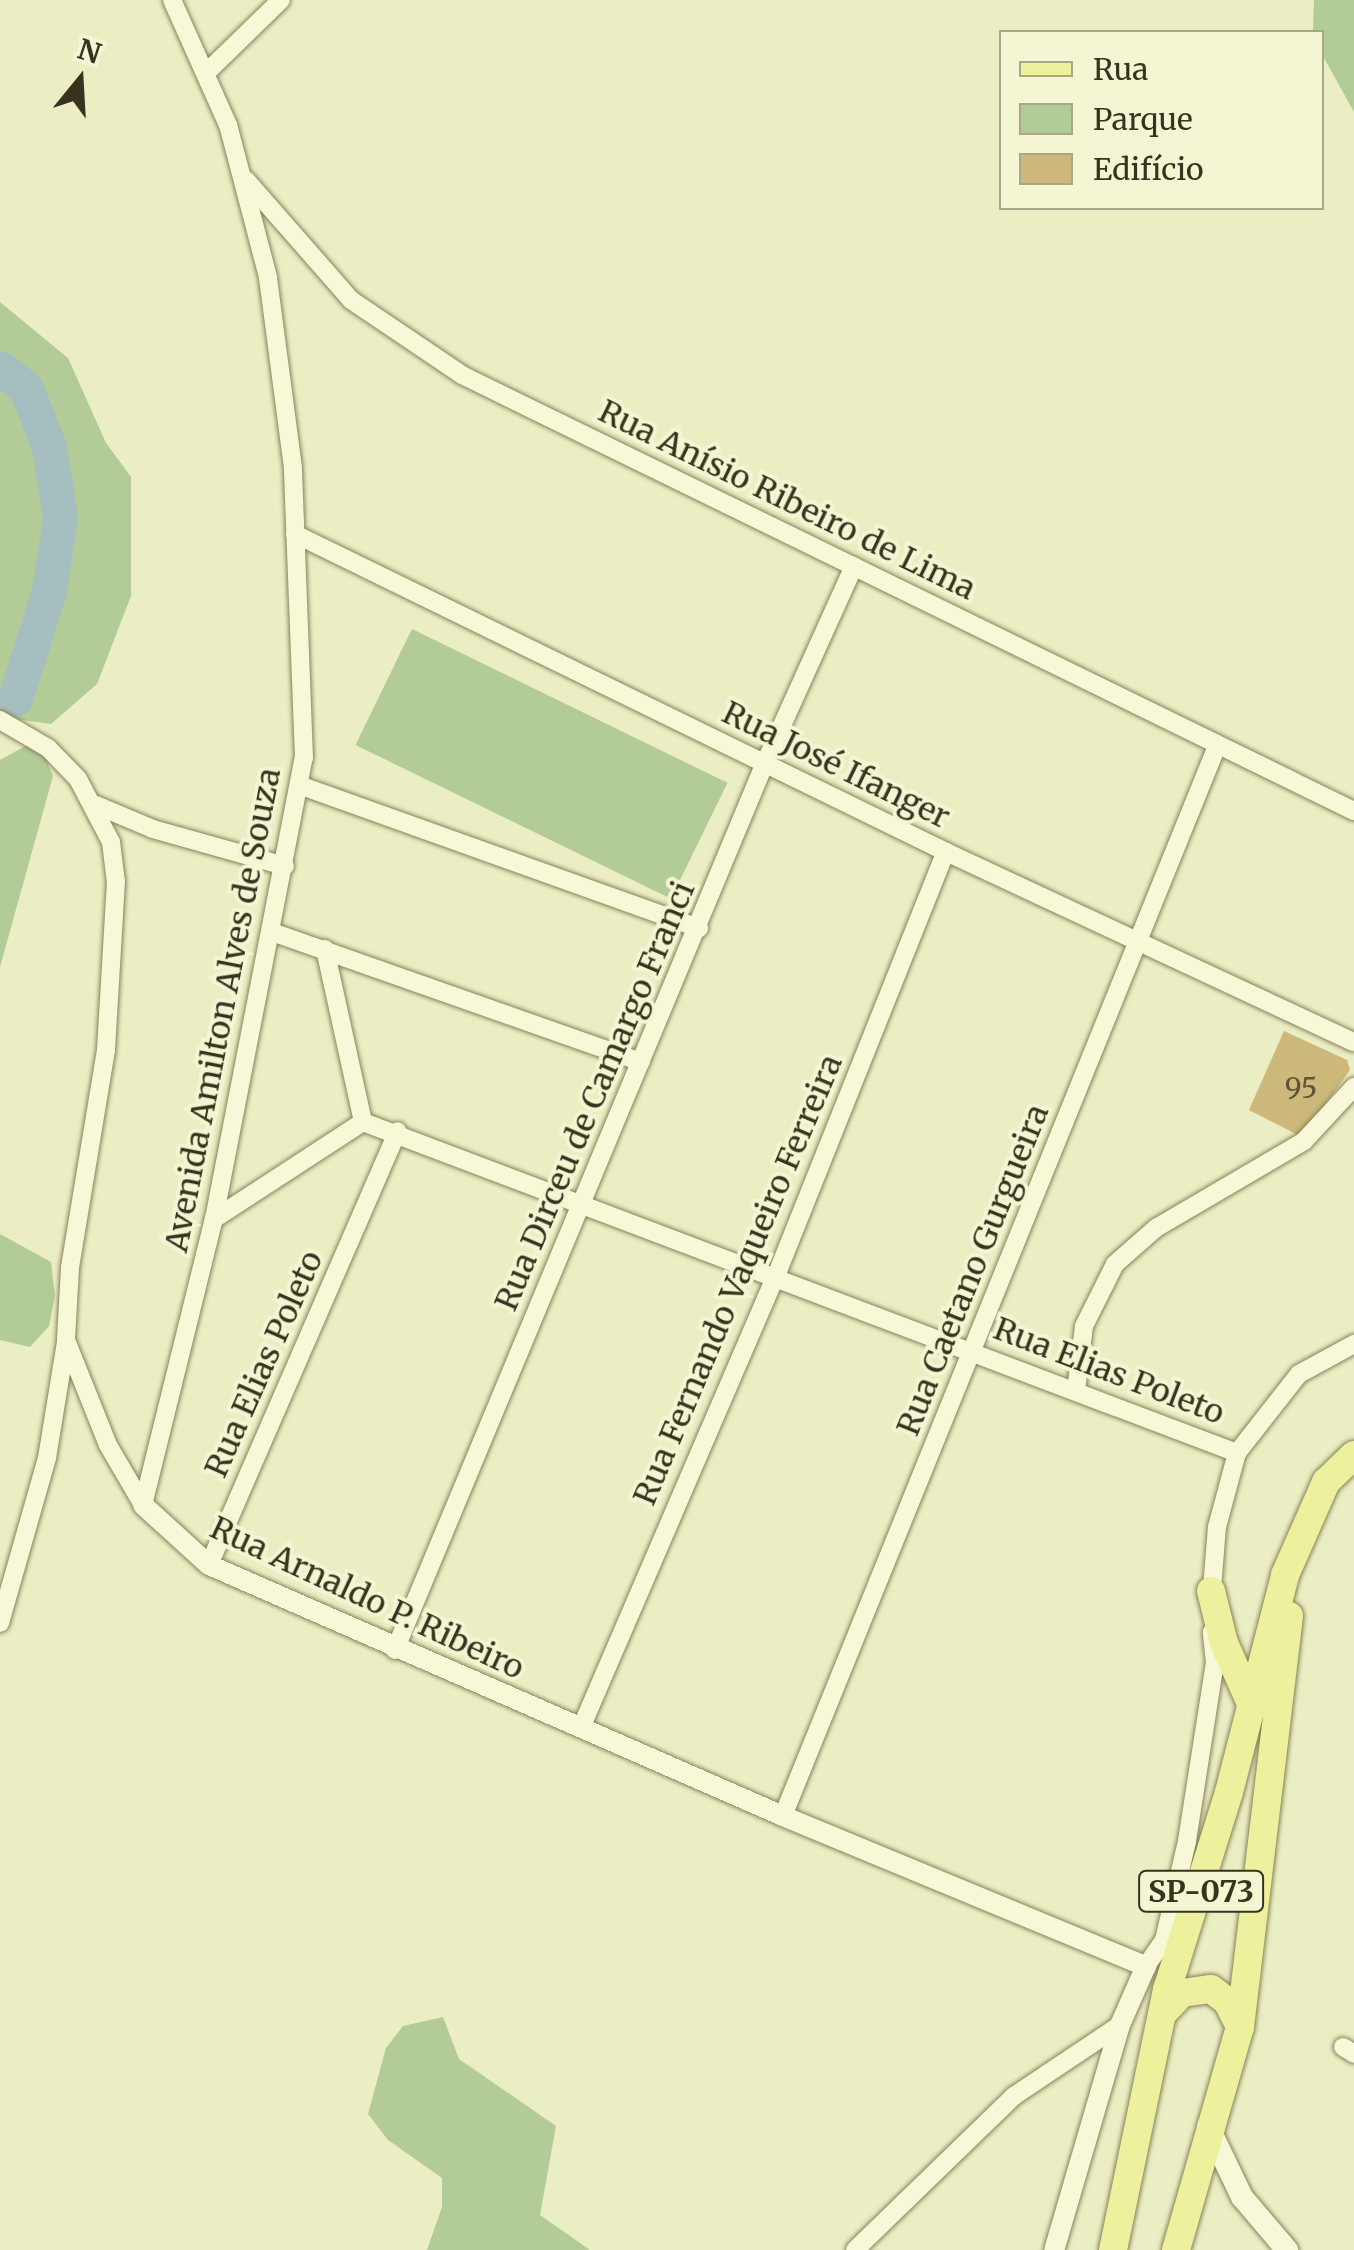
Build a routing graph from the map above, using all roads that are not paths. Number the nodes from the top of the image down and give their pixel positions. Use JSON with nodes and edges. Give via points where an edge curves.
{"nodes":[{"id":1,"x":172,"y":0,"type":"edge"},
{"id":2,"x":282,"y":0,"type":"edge"},
{"id":3,"x":207,"y":72,"type":"junction"},
{"id":4,"x":243,"y":175,"type":"junction"},
{"id":5,"x":295,"y":534,"type":"junction"},
{"id":6,"x":854,"y":566,"type":"junction"},
{"id":7,"x":0,"y":720,"type":"edge"},
{"id":8,"x":1217,"y":746,"type":"junction"},
{"id":9,"x":764,"y":763,"type":"junction"},
{"id":10,"x":300,"y":785,"type":"junction"},
{"id":11,"x":95,"y":805,"type":"junction"},
{"id":12,"x":1354,"y":811,"type":"edge"},
{"id":13,"x":946,"y":852,"type":"junction"},
{"id":14,"x":285,"y":866,"type":"junction"},
{"id":15,"x":699,"y":928,"type":"junction"},
{"id":16,"x":272,"y":932,"type":"junction"},
{"id":17,"x":1141,"y":943,"type":"junction"},
{"id":18,"x":325,"y":950,"type":"junction"},
{"id":19,"x":1354,"y":1042,"type":"edge"},
{"id":20,"x":641,"y":1062,"type":"junction"},
{"id":21,"x":1354,"y":1088,"type":"edge"},
{"id":22,"x":364,"y":1122,"type":"junction"},
{"id":23,"x":398,"y":1132,"type":"junction"},
{"id":24,"x":582,"y":1204,"type":"junction"},
{"id":25,"x":214,"y":1219,"type":"junction"},
{"id":26,"x":776,"y":1276,"type":"junction"},
{"id":27,"x":66,"y":1340,"type":"junction"},
{"id":28,"x":1354,"y":1344,"type":"edge"},
{"id":29,"x":971,"y":1348,"type":"junction"},
{"id":30,"x":1076,"y":1391,"type":"junction"},
{"id":31,"x":1237,"y":1453,"type":"junction"},
{"id":32,"x":1354,"y":1455,"type":"edge"},
{"id":33,"x":143,"y":1504,"type":"junction"},
{"id":34,"x":1301,"y":1535,"type":"junction"},
{"id":35,"x":209,"y":1565,"type":"junction"},
{"id":36,"x":1211,"y":1591,"type":"junction"},
{"id":37,"x":0,"y":1623,"type":"edge"},
{"id":38,"x":395,"y":1650,"type":"junction"},
{"id":39,"x":1252,"y":1706,"type":"junction"},
{"id":40,"x":581,"y":1728,"type":"junction"},
{"id":41,"x":783,"y":1816,"type":"junction"},
{"id":42,"x":1146,"y":1966,"type":"junction"},
{"id":43,"x":1166,"y":2010,"type":"junction"},
{"id":44,"x":1120,"y":2025,"type":"junction"},
{"id":45,"x":1240,"y":2027,"type":"junction"},
{"id":46,"x":1208,"y":2126,"type":"junction"},
{"id":47,"x":856,"y":2250,"type":"edge"},
{"id":48,"x":1054,"y":2250,"type":"edge"},
{"id":49,"x":1113,"y":2250,"type":"edge"},
{"id":50,"x":1176,"y":2250,"type":"edge"},
{"id":51,"x":1287,"y":2250,"type":"edge"}],
"edges":[{"from":1,"to":3,"type":"street","name":"Avenida Amilton Alves de Souza"},
{"from":2,"to":3,"type":"street"},
{"from":3,"to":4,"type":"street","name":"Avenida Amilton Alves de Souza"},
{"from":4,"to":5,"type":"street","name":"Avenida Amilton Alves de Souza","via":[[284,372]]},
{"from":4,"to":6,"type":"street","name":"Rua Anísio Ribeiro de Lima","via":[[316,265],[384,328],[462,375]]},
{"from":5,"to":9,"type":"street","name":"Rua José Ifanger"},
{"from":5,"to":10,"type":"street","name":"Avenida Amilton Alves de Souza"},
{"from":6,"to":8,"type":"street","name":"Rua Anísio Ribeiro de Lima"},
{"from":6,"to":9,"type":"street","name":"Rua Dirceu de Camargo Franci"},
{"from":7,"to":11,"type":"street","name":"Rua Arnaldo P. Ribeiro","via":[[48,748]]},
{"from":8,"to":12,"type":"street","name":"Rua Anísio Ribeiro de Lima"},
{"from":8,"to":17,"type":"street","name":"Rua Caetano Gurgueira"},
{"from":9,"to":13,"type":"street","name":"Rua José Ifanger"},
{"from":9,"to":15,"type":"street","name":"Rua Dirceu de Camargo Franci"},
{"from":10,"to":14,"type":"street","name":"Avenida Amilton Alves de Souza"},
{"from":10,"to":15,"type":"street"},
{"from":11,"to":14,"type":"street","via":[[153,829]]},
{"from":11,"to":27,"type":"street","name":"Rua Arnaldo P. Ribeiro","via":[[111,842],[116,881],[106,1050],[70,1268]]},
{"from":13,"to":17,"type":"street","name":"Rua José Ifanger"},
{"from":13,"to":26,"type":"street","name":"Rua Fernando Vaqueiro Ferreira"},
{"from":14,"to":16,"type":"street","name":"Avenida Amilton Alves de Souza"},
{"from":15,"to":20,"type":"street","name":"Rua Dirceu de Camargo Franci"},
{"from":16,"to":18,"type":"street"},
{"from":16,"to":25,"type":"street","name":"Avenida Amilton Alves de Souza"},
{"from":17,"to":19,"type":"street","name":"Rua José Ifanger"},
{"from":17,"to":29,"type":"street","name":"Rua Caetano Gurgueira"},
{"from":18,"to":20,"type":"street"},
{"from":18,"to":22,"type":"street"},
{"from":20,"to":24,"type":"street","name":"Rua Dirceu de Camargo Franci"},
{"from":21,"to":30,"type":"street","via":[[1304,1141],[1170,1218],[1115,1264],[1084,1326]]},
{"from":22,"to":23,"type":"street","name":"Rua Elias Poleto"},
{"from":22,"to":25,"type":"street"},
{"from":23,"to":24,"type":"street","name":"Rua Elias Poleto"},
{"from":23,"to":35,"type":"street","name":"Rua Elias Poleto"},
{"from":24,"to":26,"type":"street","name":"Rua Elias Poleto"},
{"from":24,"to":38,"type":"street","name":"Rua Dirceu de Camargo Franci"},
{"from":25,"to":33,"type":"street","name":"Avenida Amilton Alves de Souza"},
{"from":26,"to":29,"type":"street","name":"Rua Elias Poleto"},
{"from":26,"to":40,"type":"street","name":"Rua Fernando Vaqueiro Ferreira"},
{"from":27,"to":33,"type":"street","name":"Rua Arnaldo P. Ribeiro","via":[[108,1445]]},
{"from":27,"to":37,"type":"street","via":[[48,1458]]},
{"from":28,"to":31,"type":"street","via":[[1300,1374]]},
{"from":29,"to":30,"type":"street","name":"Rua Elias Poleto"},
{"from":29,"to":41,"type":"street","name":"Rua Caetano Gurgueira"},
{"from":30,"to":31,"type":"street","name":"Rua Elias Poleto"},
{"from":31,"to":36,"type":"street","via":[[1217,1527]]},
{"from":32,"to":34,"type":"main road","number":"SP-073","via":[[1326,1482]]},
{"from":33,"to":35,"type":"street","name":"Rua Arnaldo P. Ribeiro"},
{"from":34,"to":39,"type":"main road","number":"SP-073"},
{"from":34,"to":45,"type":"main road","number":"SP-073"},
{"from":35,"to":38,"type":"street","name":"Rua Arnaldo P. Ribeiro"},
{"from":36,"to":39,"type":"main road","via":[[1224,1643]]},
{"from":36,"to":42,"type":"street","via":[[1215,1664],[1204,1749],[1164,1940]]},
{"from":38,"to":40,"type":"street","name":"Rua Arnaldo P. Ribeiro"},
{"from":39,"to":43,"type":"main road","number":"SP-073"},
{"from":40,"to":41,"type":"street","name":"Rua Arnaldo P. Ribeiro"},
{"from":41,"to":42,"type":"street","name":"Rua Arnaldo P. Ribeiro"},
{"from":42,"to":44,"type":"street"},
{"from":43,"to":45,"type":"main road","via":[[1182,1993],[1211,1990],[1227,2001]]},
{"from":43,"to":49,"type":"main road","number":"SP-073"},
{"from":44,"to":47,"type":"street","via":[[1014,2096]]},
{"from":44,"to":48,"type":"street"},
{"from":45,"to":46,"type":"main road","number":"SP-073"},
{"from":46,"to":50,"type":"main road","number":"SP-073"},
{"from":46,"to":51,"type":"main road","via":[[1242,2197]]}]}
